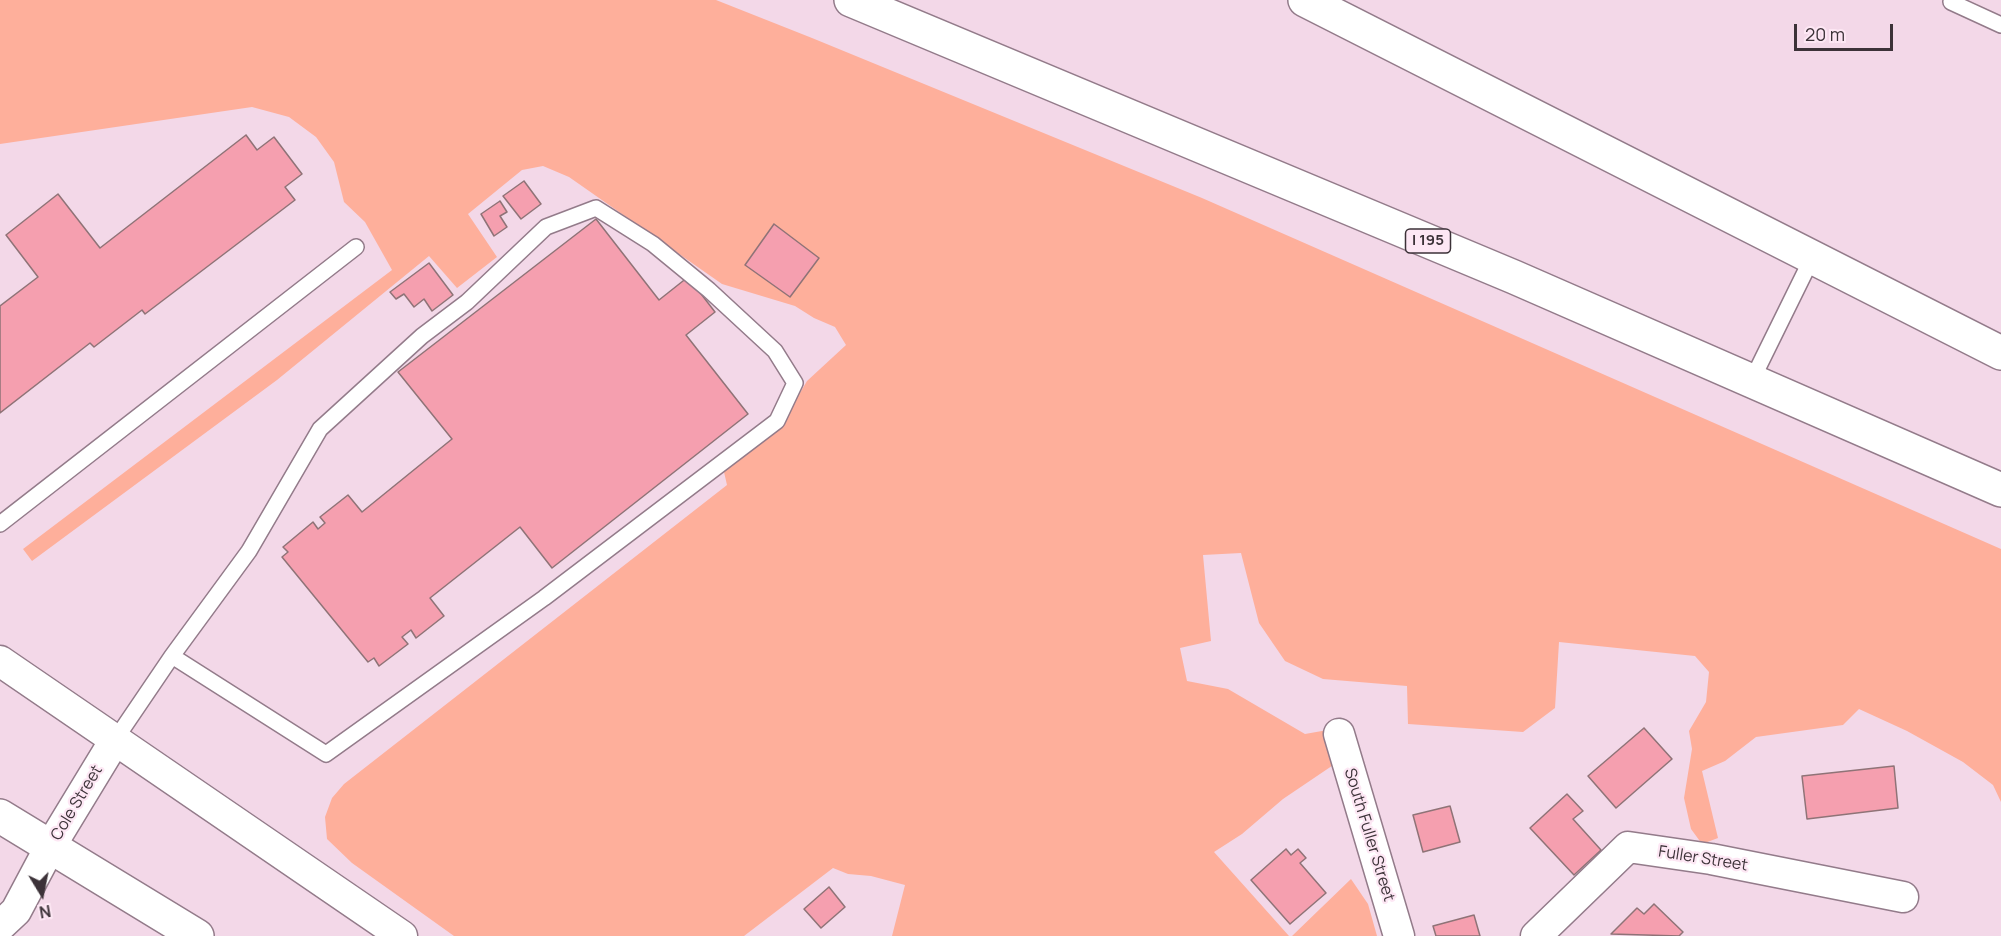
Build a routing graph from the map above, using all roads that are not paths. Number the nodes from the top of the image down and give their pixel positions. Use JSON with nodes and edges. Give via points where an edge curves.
{"nodes":[{"id":1,"x":852,"y":0,"type":"edge"},
{"id":2,"x":1305,"y":0,"type":"edge"},
{"id":3,"x":1953,"y":0,"type":"edge"},
{"id":4,"x":2001,"y":25,"type":"edge"},
{"id":5,"x":356,"y":247,"type":"dead end"},
{"id":6,"x":1814,"y":256,"type":"junction"},
{"id":7,"x":2001,"y":353,"type":"edge"},
{"id":8,"x":1752,"y":380,"type":"junction"},
{"id":9,"x":2001,"y":490,"type":"edge"},
{"id":10,"x":0,"y":524,"type":"edge"},
{"id":11,"x":172,"y":657,"type":"junction"},
{"id":12,"x":0,"y":661,"type":"edge"},
{"id":13,"x":1339,"y":734,"type":"dead end"},
{"id":14,"x":115,"y":740,"type":"junction"},
{"id":15,"x":0,"y":816,"type":"edge"},
{"id":16,"x":50,"y":847,"type":"junction"},
{"id":17,"x":1903,"y":897,"type":"dead end"},
{"id":18,"x":0,"y":926,"type":"edge"},
{"id":19,"x":197,"y":936,"type":"edge"},
{"id":20,"x":402,"y":936,"type":"edge"},
{"id":21,"x":1399,"y":936,"type":"edge"},
{"id":22,"x":1536,"y":936,"type":"edge"}],
"edges":[{"from":1,"to":8,"type":"main road","number":"I 195"},
{"from":2,"to":6,"type":"main road"},
{"from":3,"to":4,"type":"lane"},
{"from":5,"to":10,"type":"lane"},
{"from":6,"to":7,"type":"main road"},
{"from":6,"to":8,"type":"lane"},
{"from":8,"to":9,"type":"main road","number":"I 195"},
{"from":11,"to":11,"type":"lane","via":[[326,754],[544,598],[777,421],[795,382],[775,351],[709,290],[653,244],[596,208],[546,227],[467,302],[422,336],[320,429],[249,551]]},
{"from":11,"to":14,"type":"lane"},
{"from":12,"to":14,"type":"street"},
{"from":13,"to":21,"type":"street","name":"South Fuller Street"},
{"from":14,"to":16,"type":"street","name":"Cole Street"},
{"from":14,"to":20,"type":"street"},
{"from":15,"to":16,"type":"main road"},
{"from":16,"to":18,"type":"street","name":"Cole Street","via":[[16,911]]},
{"from":16,"to":19,"type":"main road"},
{"from":17,"to":22,"type":"street","name":"Fuller Street","via":[[1628,848]]}]}
